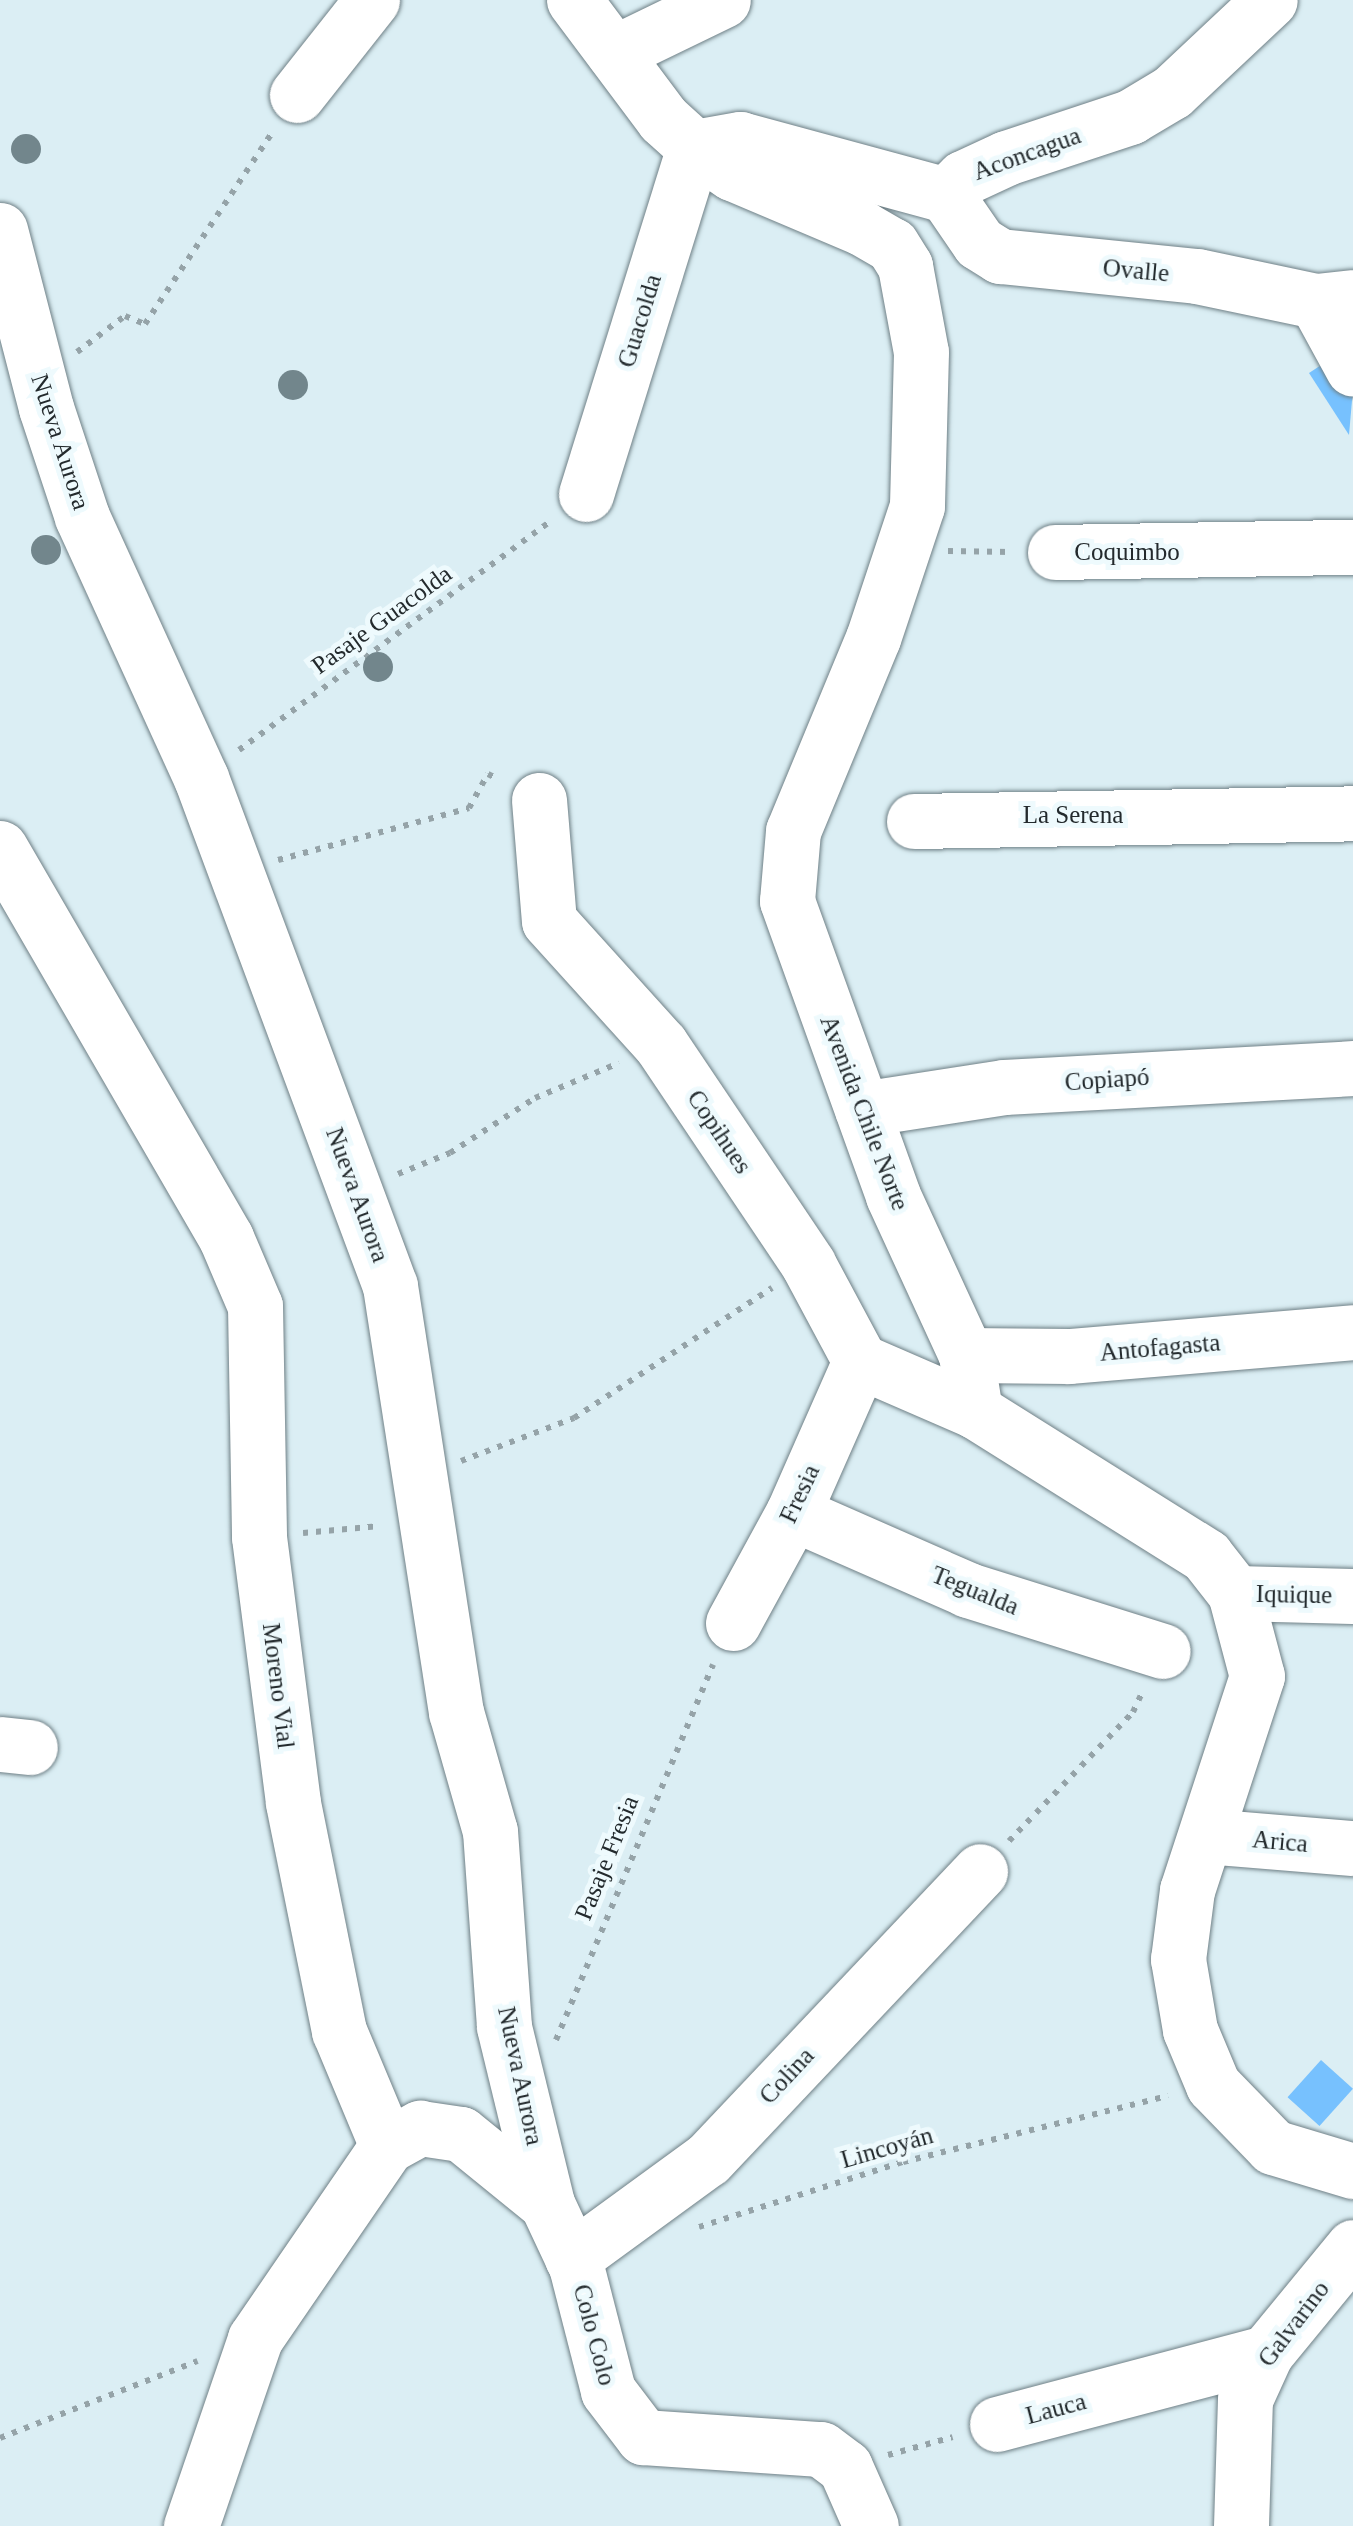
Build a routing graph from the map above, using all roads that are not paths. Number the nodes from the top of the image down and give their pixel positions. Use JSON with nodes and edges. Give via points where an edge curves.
{"nodes":[{"id":1,"x":372,"y":0,"type":"edge"},
{"id":2,"x":574,"y":0,"type":"edge"},
{"id":3,"x":724,"y":0,"type":"edge"},
{"id":4,"x":1270,"y":0,"type":"edge"},
{"id":5,"x":614,"y":54,"type":"junction"},
{"id":6,"x":297,"y":95,"type":"road end"},
{"id":7,"x":694,"y":147,"type":"junction"},
{"id":8,"x":946,"y":195,"type":"junction"},
{"id":9,"x":0,"y":230,"type":"edge"},
{"id":10,"x":1335,"y":299,"type":"edge"},
{"id":11,"x":1353,"y":369,"type":"edge"},
{"id":12,"x":586,"y":494,"type":"road end"},
{"id":13,"x":1353,"y":547,"type":"edge"},
{"id":14,"x":1056,"y":552,"type":"road end"},
{"id":15,"x":539,"y":800,"type":"road end"},
{"id":16,"x":1353,"y":813,"type":"edge"},
{"id":17,"x":914,"y":821,"type":"dead end"},
{"id":18,"x":0,"y":848,"type":"edge"},
{"id":19,"x":1353,"y":1068,"type":"edge"},
{"id":20,"x":862,"y":1109,"type":"junction"},
{"id":21,"x":1353,"y":1332,"type":"edge"},
{"id":22,"x":966,"y":1355,"type":"junction"},
{"id":23,"x":860,"y":1361,"type":"junction"},
{"id":24,"x":974,"y":1411,"type":"junction"},
{"id":25,"x":793,"y":1512,"type":"junction"},
{"id":26,"x":1235,"y":1593,"type":"junction"},
{"id":27,"x":1353,"y":1596,"type":"edge"},
{"id":28,"x":733,"y":1623,"type":"road end"},
{"id":29,"x":1163,"y":1652,"type":"road end"},
{"id":30,"x":1206,"y":1836,"type":"junction"},
{"id":31,"x":1353,"y":1848,"type":"edge"},
{"id":32,"x":980,"y":1871,"type":"road end"},
{"id":33,"x":387,"y":2146,"type":"junction"},
{"id":34,"x":1353,"y":2171,"type":"edge"},
{"id":35,"x":547,"y":2204,"type":"junction"},
{"id":36,"x":1353,"y":2247,"type":"edge"},
{"id":37,"x":572,"y":2258,"type":"junction"},
{"id":38,"x":1266,"y":2353,"type":"junction"},
{"id":39,"x":997,"y":2424,"type":"road end"},
{"id":40,"x":190,"y":2526,"type":"edge"},
{"id":41,"x":871,"y":2526,"type":"edge"},
{"id":42,"x":1241,"y":2526,"type":"edge"}],
"edges":[{"from":1,"to":6,"type":"street"},
{"from":2,"to":5,"type":"street","name":"Avenida Chile Norte"},
{"from":3,"to":5,"type":"street"},
{"from":4,"to":8,"type":"street","name":"Aconcagua","via":[[1172,92],[1130,116],[962,178]]},
{"from":5,"to":7,"type":"street","name":"Avenida Chile Norte","via":[[663,119]]},
{"from":7,"to":8,"type":"street","name":"Aconcagua","via":[[716,138],[740,139]]},
{"from":7,"to":12,"type":"street","name":"Guacolda"},
{"from":7,"to":20,"type":"street","name":"Avenida Chile Norte","via":[[732,172],[877,236],[905,266],[920,352],[922,457],[902,551],[793,831],[787,901]]},
{"from":8,"to":10,"type":"street","name":"Ovalle","via":[[978,242],[1000,256],[1197,276]]},
{"from":9,"to":35,"type":"street","name":"Nueva Aurora","via":[[82,516],[202,778],[390,1286],[456,1712],[490,1831],[504,2027]]},
{"from":10,"to":11,"type":"street"},
{"from":13,"to":14,"type":"street","name":"Coquimbo"},
{"from":15,"to":23,"type":"street","name":"Copihues","via":[[548,922],[661,1045],[808,1264]]},
{"from":16,"to":17,"type":"street","name":"La Serena"},
{"from":18,"to":33,"type":"street","name":"Moreno Vial","via":[[226,1238],[255,1306],[259,1537],[294,1803],[338,2031]]},
{"from":19,"to":20,"type":"street","name":"Copiapó","via":[[1004,1087]]},
{"from":20,"to":22,"type":"street","name":"Avenida Chile Norte","via":[[893,1196]]},
{"from":21,"to":22,"type":"street","name":"Antofagasta","via":[[1069,1356]]},
{"from":22,"to":24,"type":"street","name":"Avenida Chile Norte"},
{"from":23,"to":24,"type":"street"},
{"from":23,"to":25,"type":"street","name":"Fresia"},
{"from":24,"to":26,"type":"street","via":[[1206,1556]]},
{"from":25,"to":28,"type":"street","name":"Fresia"},
{"from":25,"to":29,"type":"street","name":"Tegualda","via":[[968,1590]]},
{"from":26,"to":27,"type":"street","name":"Iquique"},
{"from":26,"to":30,"type":"street","via":[[1257,1676]]},
{"from":30,"to":31,"type":"street","name":"Arica"},
{"from":30,"to":34,"type":"street","via":[[1188,1890],[1178,1958],[1190,2030],[1213,2085],[1273,2147]]},
{"from":32,"to":37,"type":"street","name":"Colina","via":[[708,2159]]},
{"from":33,"to":35,"type":"street","name":"Colo Colo","via":[[420,2128],[461,2134]]},
{"from":33,"to":40,"type":"street","via":[[255,2339]]},
{"from":35,"to":37,"type":"street","name":"Colo Colo"},
{"from":36,"to":38,"type":"street","name":"Galvarino"},
{"from":37,"to":41,"type":"street","name":"Colo Colo","via":[[608,2391],[643,2437],[821,2449],[845,2467]]},
{"from":38,"to":39,"type":"street","name":"Lauca"},
{"from":38,"to":42,"type":"street","name":"Galvarino","via":[[1245,2400],[1239,2437]]}]}
